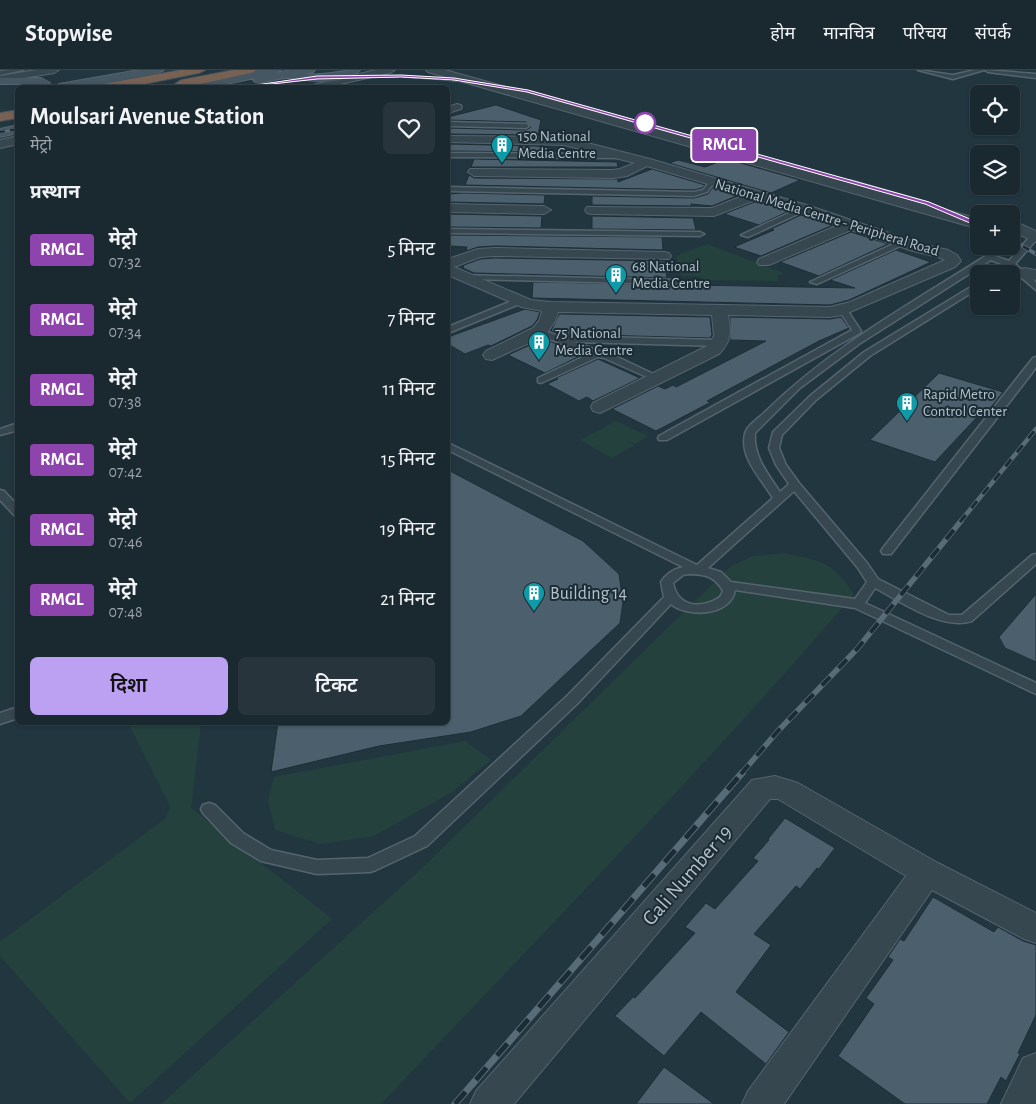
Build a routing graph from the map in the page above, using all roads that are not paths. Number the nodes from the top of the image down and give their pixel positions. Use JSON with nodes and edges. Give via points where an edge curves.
{"nodes":[{"id":1,"x":20,"y":70,"type":"edge"},
{"id":2,"x":54,"y":70,"type":"edge"},
{"id":3,"x":106,"y":70,"type":"edge"},
{"id":4,"x":158,"y":70,"type":"edge"},
{"id":5,"x":199,"y":70,"type":"edge"},
{"id":6,"x":251,"y":70,"type":"edge"},
{"id":7,"x":275,"y":70,"type":"edge"},
{"id":8,"x":309,"y":70,"type":"edge"},
{"id":9,"x":354,"y":70,"type":"edge"},
{"id":10,"x":390,"y":70,"type":"edge"},
{"id":11,"x":432,"y":70,"type":"edge"},
{"id":12,"x":461,"y":70,"type":"edge"},
{"id":13,"x":921,"y":70,"type":"edge"},
{"id":14,"x":981,"y":70,"type":"edge"},
{"id":15,"x":988,"y":70,"type":"edge"},
{"id":16,"x":1012,"y":70,"type":"edge"},
{"id":17,"x":0,"y":73,"type":"edge"},
{"id":18,"x":290,"y":74,"type":"junction"},
{"id":19,"x":1036,"y":74,"type":"edge"},
{"id":20,"x":0,"y":80,"type":"edge"},
{"id":21,"x":86,"y":82,"type":"junction"},
{"id":22,"x":42,"y":85,"type":"edge"},
{"id":23,"x":72,"y":85,"type":"edge"},
{"id":24,"x":120,"y":85,"type":"edge"},
{"id":25,"x":176,"y":85,"type":"edge"},
{"id":26,"x":202,"y":85,"type":"edge"},
{"id":27,"x":237,"y":85,"type":"edge"},
{"id":28,"x":319,"y":85,"type":"edge"},
{"id":29,"x":15,"y":104,"type":"edge"},
{"id":30,"x":0,"y":106,"type":"edge"},
{"id":31,"x":15,"y":114,"type":"edge"},
{"id":32,"x":0,"y":117,"type":"edge"},
{"id":33,"x":485,"y":118,"type":"dead end"},
{"id":34,"x":15,"y":121,"type":"edge"},
{"id":35,"x":0,"y":124,"type":"edge"},
{"id":36,"x":450,"y":124,"type":"edge"},
{"id":37,"x":462,"y":124,"type":"junction"},
{"id":38,"x":526,"y":126,"type":"dead end"},
{"id":39,"x":15,"y":130,"type":"edge"},
{"id":40,"x":0,"y":133,"type":"edge"},
{"id":41,"x":450,"y":138,"type":"edge"},
{"id":42,"x":15,"y":141,"type":"edge"},
{"id":43,"x":0,"y":144,"type":"edge"},
{"id":44,"x":450,"y":155,"type":"edge"},
{"id":45,"x":623,"y":156,"type":"junction"},
{"id":46,"x":646,"y":162,"type":"junction"},
{"id":47,"x":474,"y":172,"type":"dead end"},
{"id":48,"x":712,"y":181,"type":"junction"},
{"id":49,"x":450,"y":189,"type":"edge"},
{"id":50,"x":758,"y":195,"type":"junction"},
{"id":51,"x":450,"y":208,"type":"edge"},
{"id":52,"x":805,"y":209,"type":"junction"},
{"id":53,"x":544,"y":210,"type":"dead end"},
{"id":54,"x":592,"y":210,"type":"dead end"},
{"id":55,"x":970,"y":212,"type":"edge"},
{"id":56,"x":970,"y":221,"type":"edge"},
{"id":57,"x":852,"y":224,"type":"junction"},
{"id":58,"x":450,"y":231,"type":"edge"},
{"id":59,"x":1020,"y":231,"type":"edge"},
{"id":60,"x":700,"y":234,"type":"dead end"},
{"id":61,"x":745,"y":235,"type":"dead end"},
{"id":62,"x":1035,"y":238,"type":"edge"},
{"id":63,"x":903,"y":243,"type":"junction"},
{"id":64,"x":664,"y":256,"type":"dead end"},
{"id":65,"x":990,"y":257,"type":"joint"},
{"id":66,"x":764,"y":262,"type":"dead end"},
{"id":67,"x":450,"y":263,"type":"edge"},
{"id":68,"x":1024,"y":270,"type":"edge"},
{"id":69,"x":450,"y":271,"type":"edge"},
{"id":70,"x":464,"y":277,"type":"junction"},
{"id":71,"x":676,"y":282,"type":"dead end"},
{"id":72,"x":814,"y":282,"type":"dead end"},
{"id":73,"x":1036,"y":288,"type":"edge"},
{"id":74,"x":970,"y":290,"type":"edge"},
{"id":75,"x":519,"y":301,"type":"junction"},
{"id":76,"x":551,"y":307,"type":"junction"},
{"id":77,"x":843,"y":310,"type":"junction"},
{"id":78,"x":719,"y":311,"type":"junction"},
{"id":79,"x":450,"y":329,"type":"edge"},
{"id":80,"x":539,"y":332,"type":"junction"},
{"id":81,"x":558,"y":339,"type":"junction"},
{"id":82,"x":721,"y":344,"type":"junction"},
{"id":83,"x":597,"y":354,"type":"junction"},
{"id":84,"x":492,"y":355,"type":"dead end"},
{"id":85,"x":1036,"y":360,"type":"edge"},
{"id":86,"x":659,"y":379,"type":"junction"},
{"id":87,"x":541,"y":380,"type":"dead end"},
{"id":88,"x":777,"y":406,"type":"junction"},
{"id":89,"x":600,"y":407,"type":"dead end"},
{"id":90,"x":799,"y":412,"type":"junction"},
{"id":91,"x":15,"y":427,"type":"edge"},
{"id":92,"x":0,"y":432,"type":"edge"},
{"id":93,"x":663,"y":438,"type":"dead end"},
{"id":94,"x":450,"y":447,"type":"edge"},
{"id":95,"x":795,"y":485,"type":"junction"},
{"id":96,"x":0,"y":493,"type":"edge"},
{"id":97,"x":779,"y":498,"type":"junction"},
{"id":98,"x":15,"y":510,"type":"edge"},
{"id":99,"x":887,"y":551,"type":"dead end"},
{"id":100,"x":1036,"y":558,"type":"edge"},
{"id":101,"x":698,"y":570,"type":"junction"},
{"id":102,"x":873,"y":582,"type":"junction"},
{"id":103,"x":727,"y":585,"type":"junction"},
{"id":104,"x":672,"y":597,"type":"junction"},
{"id":105,"x":858,"y":604,"type":"junction"},
{"id":106,"x":1036,"y":689,"type":"edge"},
{"id":107,"x":15,"y":713,"type":"edge"},
{"id":108,"x":0,"y":718,"type":"edge"},
{"id":109,"x":209,"y":809,"type":"dead end"},
{"id":110,"x":927,"y":872,"type":"junction"},
{"id":111,"x":1036,"y":929,"type":"edge"},
{"id":112,"x":489,"y":1104,"type":"edge"},
{"id":113,"x":761,"y":1104,"type":"edge"}],
"edges":[{"from":1,"to":17,"type":"lane"},
{"from":2,"to":20,"type":"street"},
{"from":3,"to":21,"type":"main road"},
{"from":4,"to":21,"type":"main road"},
{"from":5,"to":24,"type":"highway"},
{"from":6,"to":25,"type":"highway"},
{"from":7,"to":26,"type":"main road"},
{"from":8,"to":18,"type":"main road"},
{"from":9,"to":18,"type":"main road","via":[[313,79]]},
{"from":10,"to":28,"type":"street"},
{"from":11,"to":56,"type":"street"},
{"from":12,"to":55,"type":"street","via":[[868,180]]},
{"from":13,"to":14,"type":"lane","via":[[953,77]]},
{"from":15,"to":19,"type":"lane"},
{"from":16,"to":19,"type":"lane"},
{"from":18,"to":27,"type":"main road"},
{"from":20,"to":22,"type":"main road","via":[[41,81]]},
{"from":21,"to":23,"type":"main road"},
{"from":29,"to":30,"type":"highway"},
{"from":31,"to":32,"type":"highway"},
{"from":33,"to":37,"type":"lane"},
{"from":34,"to":35,"type":"main road"},
{"from":36,"to":37,"type":"lane"},
{"from":37,"to":38,"type":"lane"},
{"from":39,"to":40,"type":"main road"},
{"from":41,"to":45,"type":"street","name":"National Media Centre - Peripheral Road","via":[[564,141]]},
{"from":42,"to":43,"type":"street"},
{"from":44,"to":45,"type":"lane"},
{"from":45,"to":46,"type":"street","name":"National Media Centre - Peripheral Road"},
{"from":46,"to":47,"type":"street","via":[[613,174]]},
{"from":46,"to":48,"type":"street","name":"National Media Centre - Peripheral Road"},
{"from":48,"to":49,"type":"lane","via":[[705,191],[694,194]]},
{"from":48,"to":50,"type":"street","name":"National Media Centre - Peripheral Road"},
{"from":50,"to":52,"type":"street","name":"National Media Centre - Peripheral Road"},
{"from":50,"to":54,"type":"street","via":[[714,212]]},
{"from":51,"to":53,"type":"street"},
{"from":52,"to":57,"type":"street","name":"National Media Centre - Peripheral Road"},
{"from":52,"to":61,"type":"lane"},
{"from":57,"to":63,"type":"street","name":"National Media Centre - Peripheral Road"},
{"from":57,"to":66,"type":"street"},
{"from":58,"to":60,"type":"lane"},
{"from":59,"to":62,"type":"street"},
{"from":62,"to":68,"type":"lane"},
{"from":63,"to":72,"type":"lane"},
{"from":63,"to":77,"type":"street","name":"National Media Centre - Peripheral Road","via":[[943,253],[954,261]]},
{"from":64,"to":67,"type":"street","via":[[495,252],[478,253]]},
{"from":65,"to":68,"type":"lane"},
{"from":65,"to":88,"type":"lane","via":[[856,342],[797,386]]},
{"from":68,"to":73,"type":"lane"},
{"from":69,"to":70,"type":"street","name":"National Media Centre - Peripheral Road"},
{"from":70,"to":71,"type":"lane"},
{"from":70,"to":75,"type":"street","name":"National Media Centre - Peripheral Road"},
{"from":74,"to":90,"type":"lane","via":[[867,354]]},
{"from":75,"to":76,"type":"street","name":"National Media Centre - Peripheral Road"},
{"from":75,"to":79,"type":"lane"},
{"from":76,"to":78,"type":"street","name":"National Media Centre - Peripheral Road"},
{"from":76,"to":80,"type":"street"},
{"from":77,"to":78,"type":"street","name":"National Media Centre - Peripheral Road"},
{"from":77,"to":93,"type":"lane","via":[[857,330]]},
{"from":78,"to":82,"type":"street","via":[[723,334]]},
{"from":80,"to":81,"type":"lane"},
{"from":80,"to":84,"type":"street"},
{"from":81,"to":82,"type":"lane"},
{"from":81,"to":83,"type":"lane"},
{"from":82,"to":86,"type":"street"},
{"from":83,"to":86,"type":"lane"},
{"from":83,"to":87,"type":"lane"},
{"from":85,"to":99,"type":"lane"},
{"from":86,"to":89,"type":"street"},
{"from":88,"to":90,"type":"lane"},
{"from":88,"to":97,"type":"lane","via":[[750,432],[748,441],[750,451]]},
{"from":90,"to":95,"type":"lane","via":[[777,434],[774,448],[781,466]]},
{"from":91,"to":92,"type":"lane"},
{"from":94,"to":101,"type":"lane"},
{"from":95,"to":97,"type":"lane"},
{"from":95,"to":102,"type":"lane"},
{"from":96,"to":98,"type":"lane"},
{"from":97,"to":101,"type":"lane"},
{"from":100,"to":102,"type":"lane","via":[[961,620],[947,619]]},
{"from":101,"to":103,"type":"lane","via":[[718,576]]},
{"from":101,"to":104,"type":"lane","via":[[679,572],[671,577],[666,588]]},
{"from":102,"to":105,"type":"lane"},
{"from":103,"to":104,"type":"lane","via":[[729,595],[726,601],[711,608],[691,608]]},
{"from":103,"to":105,"type":"lane"},
{"from":104,"to":109,"type":"lane","via":[[572,700],[422,841],[370,865],[318,868],[267,856],[237,838]]},
{"from":105,"to":106,"type":"lane"},
{"from":107,"to":108,"type":"lane"},
{"from":110,"to":111,"type":"street"},
{"from":110,"to":112,"type":"street","name":"Gali Number 19","via":[[788,791],[762,788]]},
{"from":110,"to":113,"type":"street"}]}
